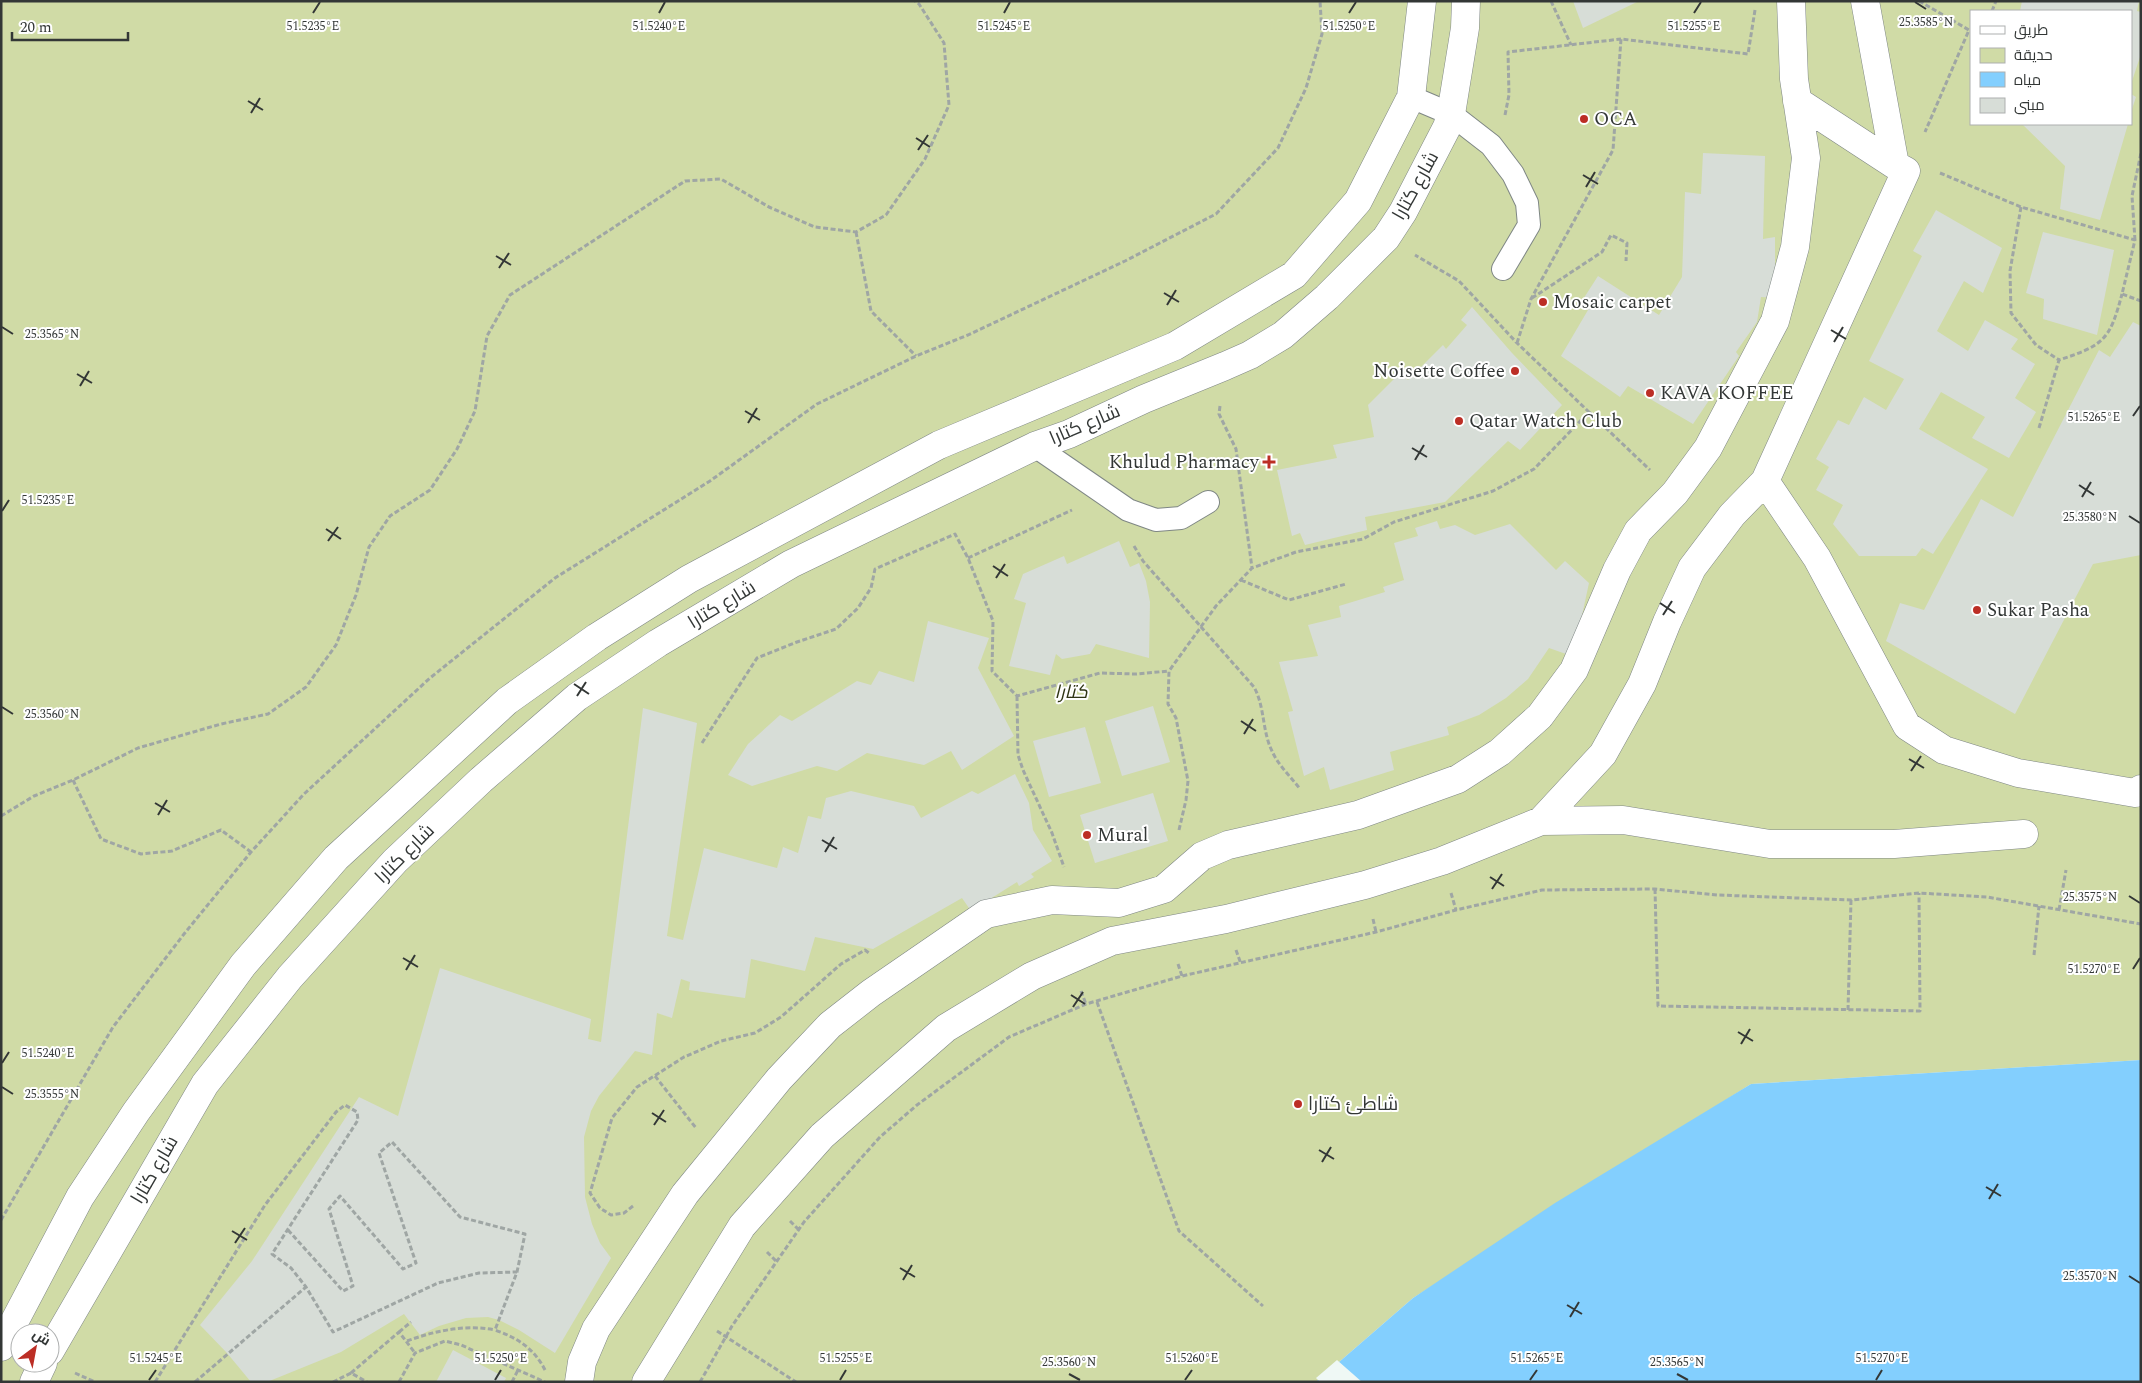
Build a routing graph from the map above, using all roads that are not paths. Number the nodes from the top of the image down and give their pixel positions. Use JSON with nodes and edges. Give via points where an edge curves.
{"nodes":[{"id":1,"x":1422,"y":1,"type":"edge"},
{"id":2,"x":1466,"y":1,"type":"edge"},
{"id":3,"x":1791,"y":1,"type":"edge"},
{"id":4,"x":1865,"y":1,"type":"edge"},
{"id":5,"x":1411,"y":97,"type":"junction"},
{"id":6,"x":1797,"y":102,"type":"junction"},
{"id":7,"x":1451,"y":114,"type":"junction"},
{"id":8,"x":1904,"y":165,"type":"junction"},
{"id":9,"x":1503,"y":269,"type":"dead end"},
{"id":10,"x":1035,"y":446,"type":"junction"},
{"id":11,"x":1765,"y":480,"type":"junction"},
{"id":12,"x":1208,"y":502,"type":"dead end"},
{"id":13,"x":2141,"y":789,"type":"edge"},
{"id":14,"x":1541,"y":821,"type":"junction"},
{"id":15,"x":2024,"y":834,"type":"dead end"},
{"id":16,"x":60,"y":1334,"type":"edge"},
{"id":17,"x":1,"y":1347,"type":"edge"},
{"id":18,"x":579,"y":1382,"type":"edge"},
{"id":19,"x":646,"y":1382,"type":"edge"}],
"edges":[{"from":1,"to":5,"type":"street","name":"شارع كتارا"},
{"from":2,"to":7,"type":"street","name":"شارع كتارا","via":[[1466,28]]},
{"from":3,"to":6,"type":"street"},
{"from":4,"to":8,"type":"street"},
{"from":5,"to":7,"type":"lane"},
{"from":5,"to":17,"type":"street","name":"شارع كتارا","via":[[1358,202],[1294,275],[1175,346],[939,445],[689,579],[597,637],[507,700],[336,858],[243,966],[136,1112],[80,1197]]},
{"from":6,"to":8,"type":"street"},
{"from":6,"to":18,"type":"street","via":[[1806,158],[1795,247],[1775,321],[1708,448],[1675,493],[1638,531],[1617,570],[1574,670],[1540,716],[1500,752],[1458,779],[1358,815],[1228,845],[1202,856],[1164,889],[1119,903],[1052,900],[986,914],[871,993],[830,1025],[779,1079],[685,1194],[596,1329],[582,1362]]},
{"from":7,"to":9,"type":"lane","via":[[1491,145],[1513,174],[1528,203],[1529,225]]},
{"from":7,"to":10,"type":"street","name":"شارع كتارا","via":[[1432,160],[1386,238],[1328,297],[1283,335],[1250,355]]},
{"from":8,"to":11,"type":"street"},
{"from":10,"to":12,"type":"lane","via":[[1105,496],[1128,510],[1156,520],[1181,518]]},
{"from":10,"to":16,"type":"street","name":"شارع كتارا","via":[[791,564],[658,643],[577,697],[481,780],[389,868],[290,977],[206,1084]]},
{"from":11,"to":13,"type":"street","via":[[1817,558],[1907,726],[1944,750],[2018,773],[2135,792]]},
{"from":11,"to":14,"type":"street","via":[[1732,515],[1692,568],[1642,684],[1603,754]]},
{"from":14,"to":15,"type":"street","via":[[1623,820],[1770,844],[1894,844]]},
{"from":14,"to":19,"type":"street","via":[[1442,861],[1365,885],[1226,919],[1112,941],[1032,976],[946,1028],[822,1136],[742,1226]]}]}
